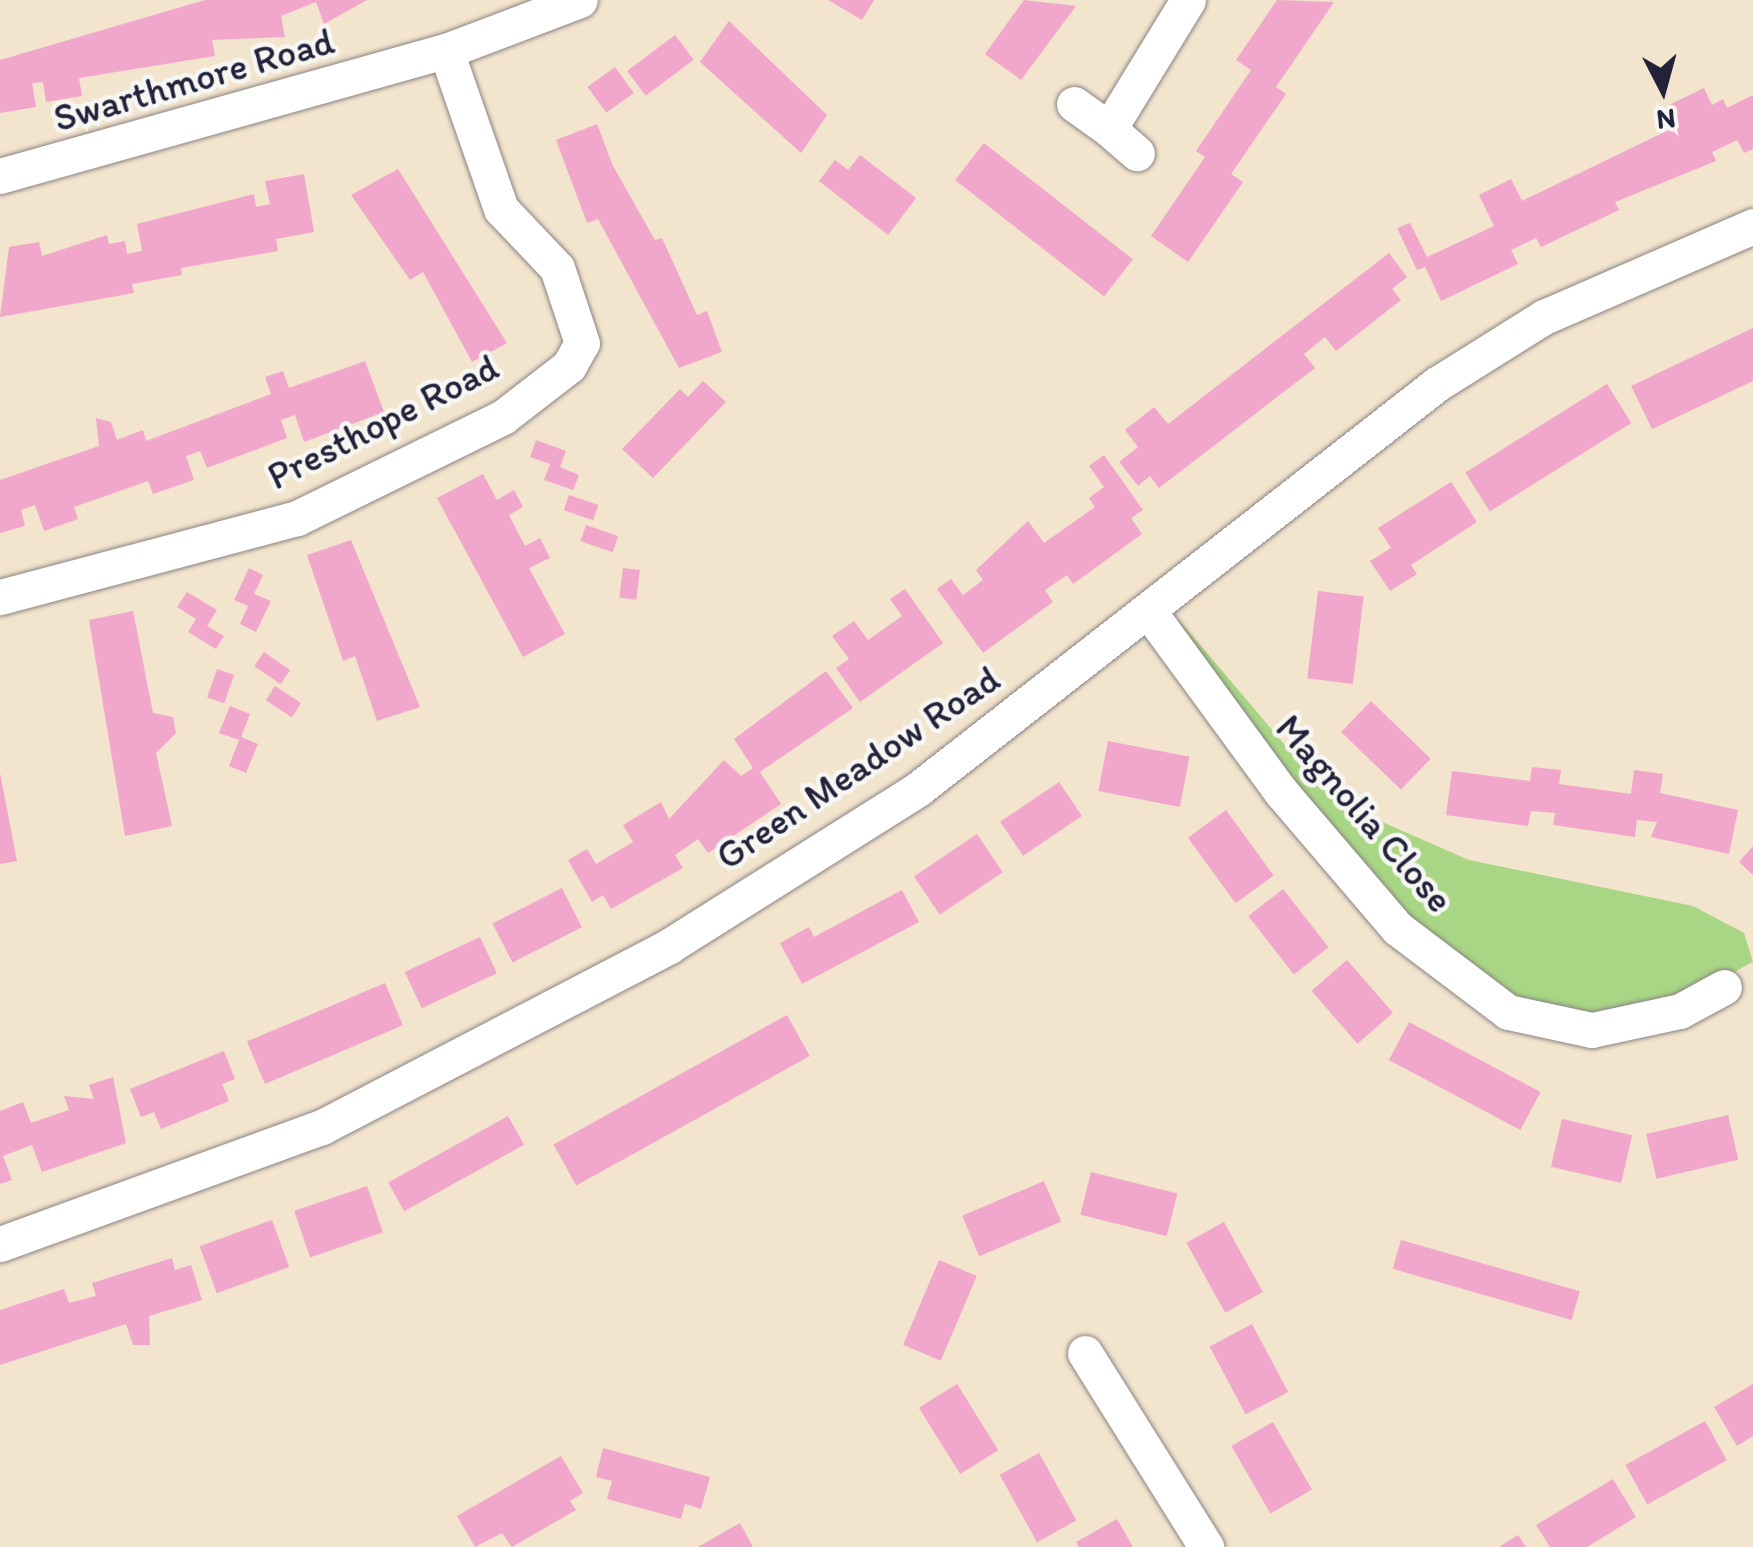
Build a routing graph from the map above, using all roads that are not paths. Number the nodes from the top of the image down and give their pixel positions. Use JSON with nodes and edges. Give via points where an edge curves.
{"nodes":[{"id":1,"x":580,"y":0,"type":"edge"},
{"id":2,"x":1188,"y":0,"type":"edge"},
{"id":3,"x":446,"y":51,"type":"junction"},
{"id":4,"x":1074,"y":104,"type":"dead end"},
{"id":5,"x":1109,"y":129,"type":"junction"},
{"id":6,"x":1137,"y":153,"type":"dead end"},
{"id":7,"x":0,"y":176,"type":"edge"},
{"id":8,"x":1753,"y":226,"type":"edge"},
{"id":9,"x":0,"y":596,"type":"edge"},
{"id":10,"x":1150,"y":612,"type":"junction"},
{"id":11,"x":1724,"y":987,"type":"dead end"},
{"id":12,"x":0,"y":1244,"type":"edge"},
{"id":13,"x":1085,"y":1354,"type":"dead end"},
{"id":14,"x":1206,"y":1547,"type":"edge"}],
"edges":[{"from":1,"to":3,"type":"street","name":"Swarthmore Road"},
{"from":2,"to":5,"type":"street"},
{"from":3,"to":7,"type":"street","name":"Swarthmore Road"},
{"from":3,"to":9,"type":"street","name":"Presthope Road","via":[[501,208],[557,268],[582,343],[569,366],[503,417],[297,518]]},
{"from":4,"to":5,"type":"street"},
{"from":5,"to":6,"type":"street"},
{"from":8,"to":10,"type":"street","name":"Green Meadow Road","via":[[1544,317],[1437,384]]},
{"from":10,"to":11,"type":"street","name":"Magnolia Close","via":[[1282,792],[1397,928],[1508,1012],[1592,1030],[1680,1011]]},
{"from":10,"to":12,"type":"street","name":"Green Meadow Road","via":[[918,788],[669,946],[442,1072],[194,1180]]},
{"from":13,"to":14,"type":"street"}]}
